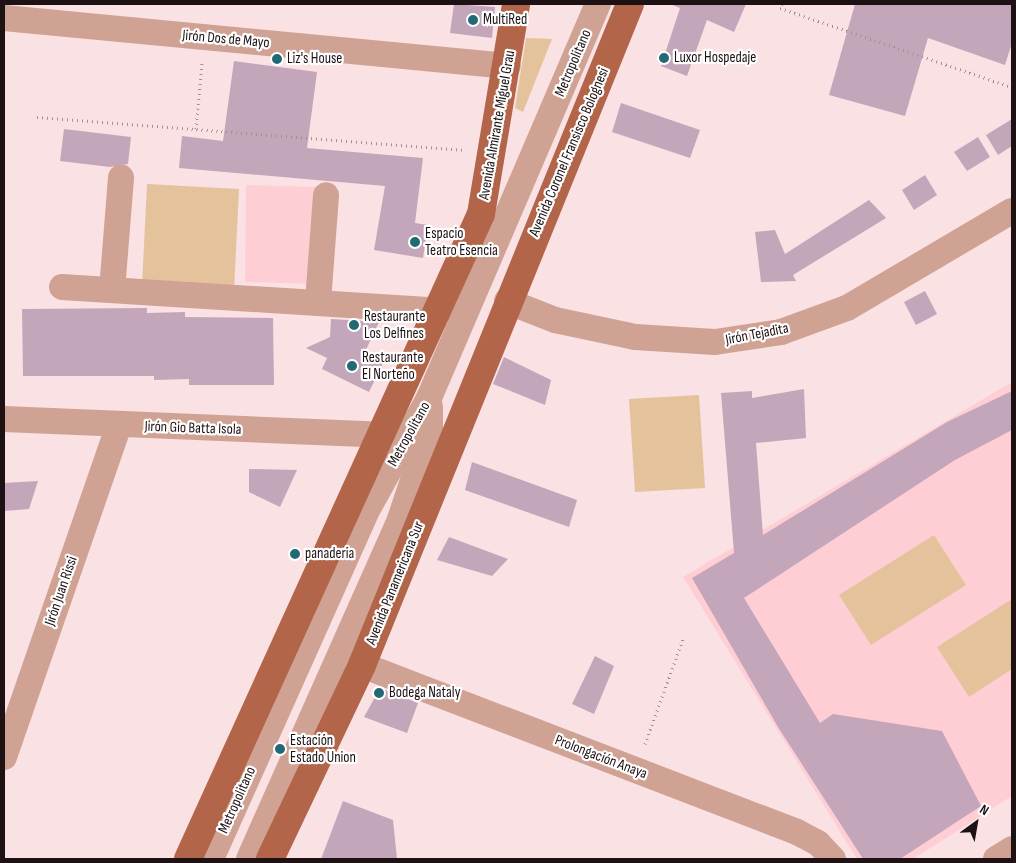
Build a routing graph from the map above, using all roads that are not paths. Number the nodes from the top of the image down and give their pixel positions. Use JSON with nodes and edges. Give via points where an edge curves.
{"nodes":[{"id":1,"x":516,"y":4,"type":"edge"},
{"id":2,"x":598,"y":4,"type":"edge"},
{"id":3,"x":630,"y":4,"type":"edge"},
{"id":4,"x":4,"y":18,"type":"edge"},
{"id":5,"x":508,"y":66,"type":"junction"},
{"id":6,"x":121,"y":177,"type":"dead end"},
{"id":7,"x":326,"y":196,"type":"dead end"},
{"id":8,"x":1012,"y":211,"type":"edge"},
{"id":9,"x":62,"y":287,"type":"dead end"},
{"id":10,"x":112,"y":290,"type":"junction"},
{"id":11,"x":507,"y":301,"type":"junction"},
{"id":12,"x":318,"y":302,"type":"junction"},
{"id":13,"x":439,"y":311,"type":"junction"},
{"id":14,"x":430,"y":398,"type":"junction"},
{"id":15,"x":4,"y":419,"type":"edge"},
{"id":16,"x":119,"y":425,"type":"junction"},
{"id":17,"x":382,"y":434,"type":"junction"},
{"id":18,"x":362,"y":665,"type":"junction"},
{"id":19,"x":4,"y":757,"type":"edge"},
{"id":20,"x":1012,"y":849,"type":"edge"},
{"id":21,"x":188,"y":859,"type":"edge"},
{"id":22,"x":211,"y":859,"type":"edge"},
{"id":23,"x":249,"y":859,"type":"edge"},
{"id":24,"x":270,"y":859,"type":"edge"},
{"id":25,"x":833,"y":859,"type":"edge"},
{"id":26,"x":996,"y":859,"type":"edge"}],
"edges":[{"from":1,"to":5,"type":"main road","name":"Avenida Almirante Miguel Grau"},
{"from":2,"to":14,"type":"street","name":"Metropolitano"},
{"from":3,"to":11,"type":"main road","name":"Avenida Coronel Fransisco Bolognesi"},
{"from":4,"to":5,"type":"street","name":"Jirón Dos de Mayo"},
{"from":5,"to":13,"type":"main road","name":"Avenida Almirante Miguel Grau","via":[[481,214]]},
{"from":6,"to":10,"type":"street"},
{"from":7,"to":12,"type":"street"},
{"from":8,"to":11,"type":"street","name":"Jirón Tejadita","via":[[847,308],[781,332],[715,342],[635,337],[555,320]]},
{"from":9,"to":10,"type":"street"},
{"from":10,"to":12,"type":"street"},
{"from":11,"to":18,"type":"main road","name":"Avenida Panamericana Sur"},
{"from":12,"to":13,"type":"street"},
{"from":13,"to":17,"type":"main road","name":"Avenida Almirante Miguel Grau"},
{"from":14,"to":22,"type":"street","name":"Metropolitano","via":[[365,514]]},
{"from":14,"to":23,"type":"street","via":[[430,430],[398,525]]},
{"from":15,"to":16,"type":"street","name":"Jirón Gio Batta Isola"},
{"from":16,"to":17,"type":"street","name":"Jirón Gio Batta Isola"},
{"from":16,"to":19,"type":"street","name":"Jirón Juan Rissi"},
{"from":17,"to":21,"type":"main road"},
{"from":18,"to":24,"type":"main road","name":"Avenida Panamericana Sur"},
{"from":18,"to":25,"type":"street","name":"Prolongación Anaya","via":[[797,832],[818,843]]},
{"from":20,"to":26,"type":"street"}]}
